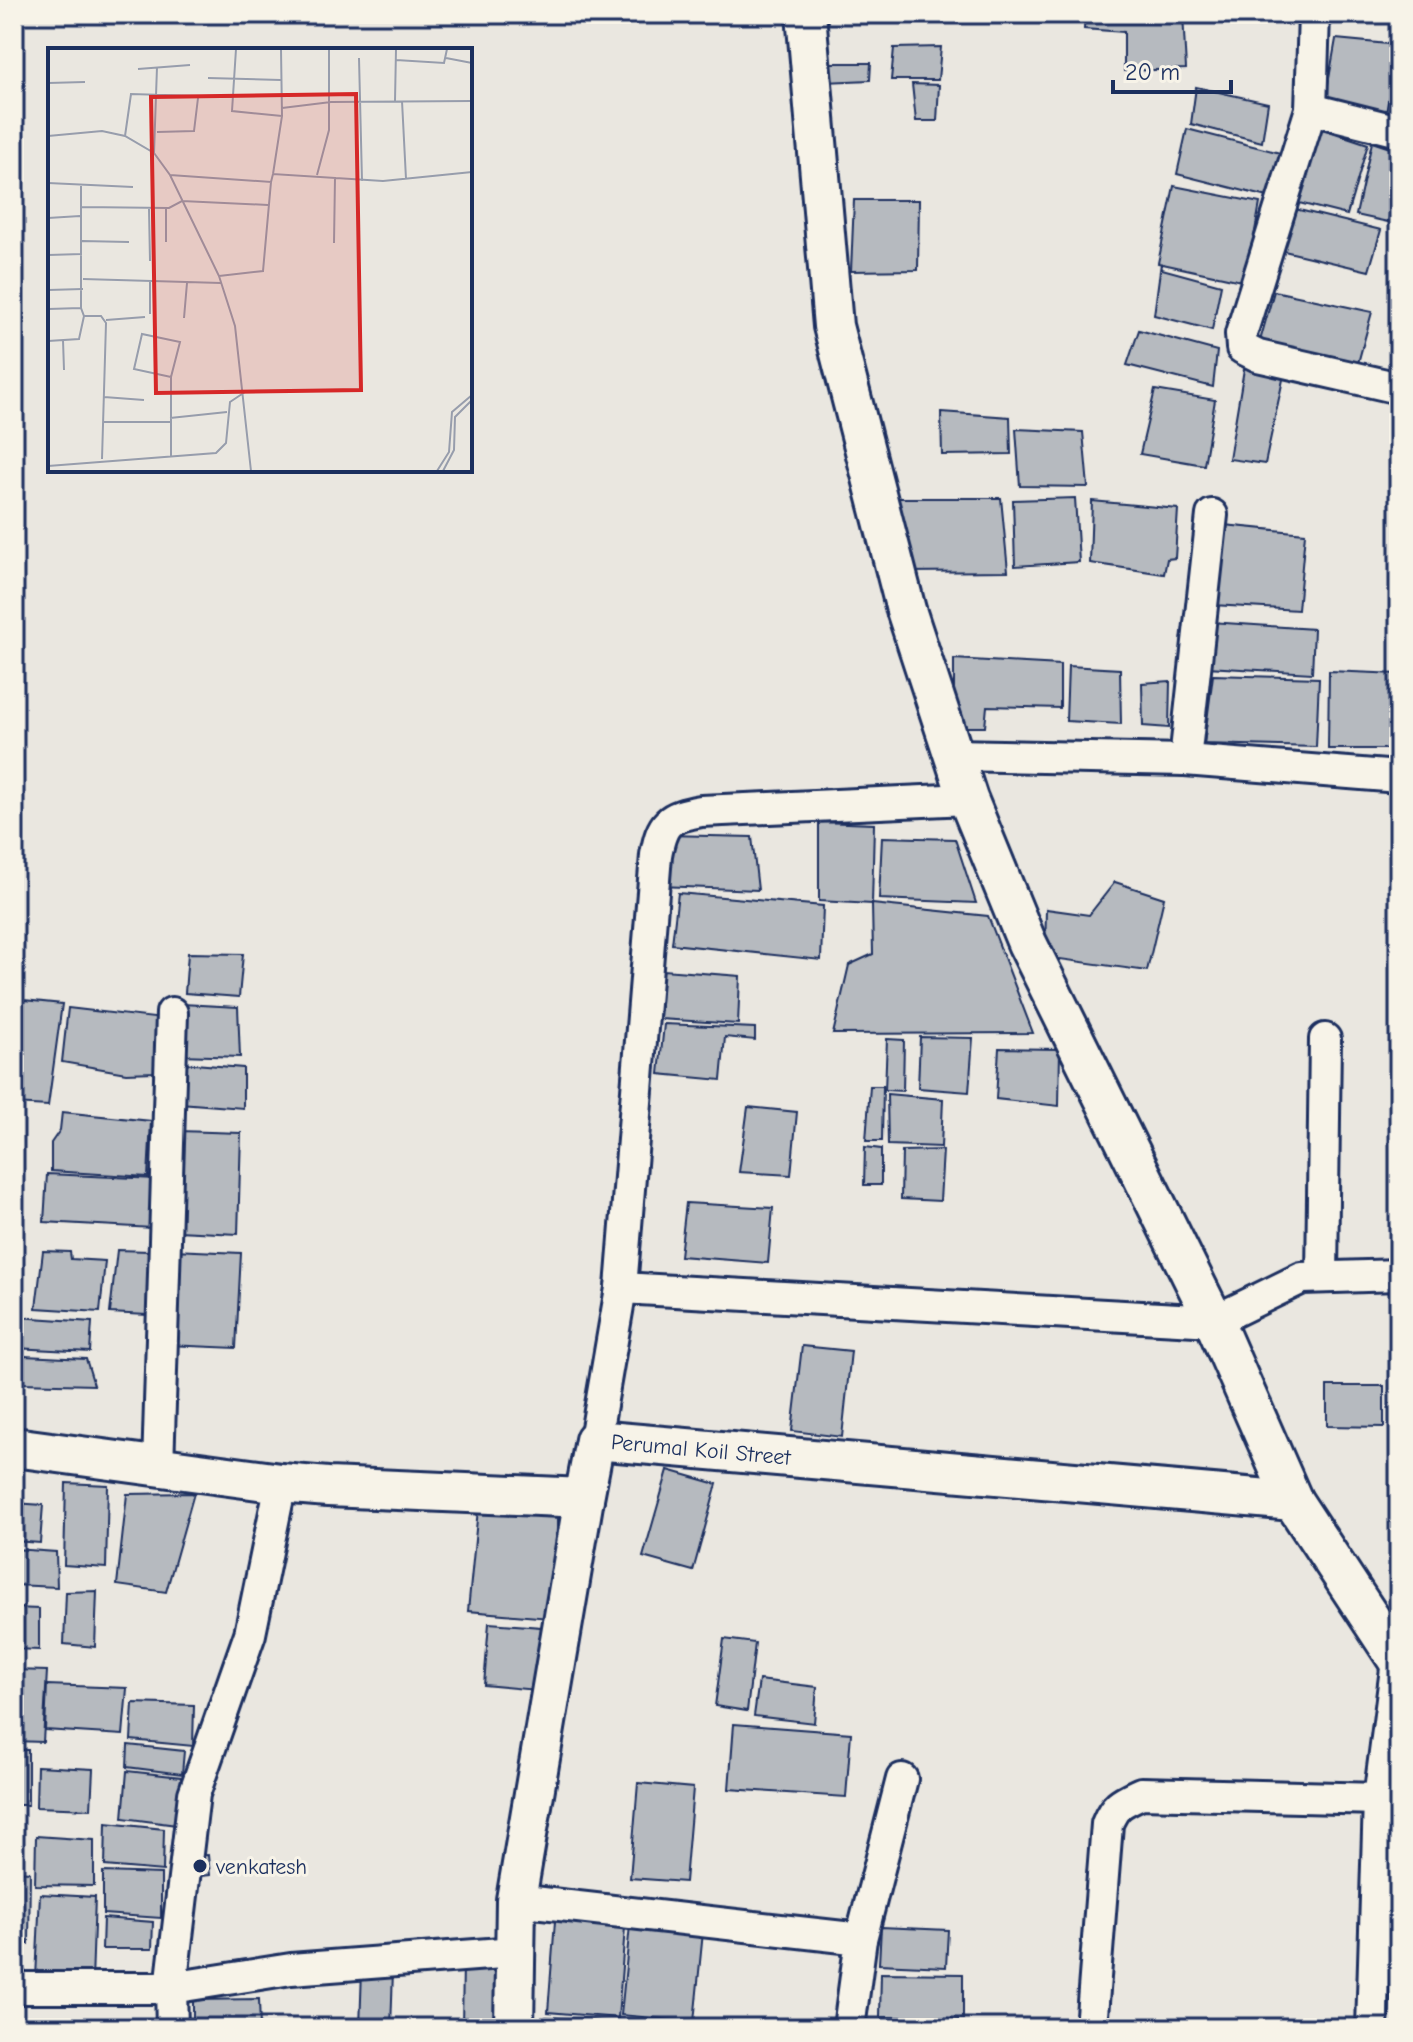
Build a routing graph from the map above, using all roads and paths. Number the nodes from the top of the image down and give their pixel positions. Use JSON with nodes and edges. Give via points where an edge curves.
{"nodes":[{"id":1,"x":806,"y":14,"type":"edge"},
{"id":2,"x":1314,"y":14,"type":"edge"},
{"id":3,"x":1311,"y":109,"type":"junction"},
{"id":4,"x":1399,"y":131,"type":"edge"},
{"id":5,"x":1399,"y":388,"type":"edge"},
{"id":6,"x":1212,"y":515,"type":"dead end"},
{"id":7,"x":953,"y":755,"type":"junction"},
{"id":8,"x":1185,"y":760,"type":"junction"},
{"id":9,"x":1399,"y":777,"type":"edge"},
{"id":10,"x":968,"y":799,"type":"junction"},
{"id":11,"x":172,"y":1013,"type":"dead end"},
{"id":12,"x":1325,"y":1039,"type":"dead end"},
{"id":13,"x":1399,"y":1275,"type":"edge"},
{"id":14,"x":1322,"y":1277,"type":"junction"},
{"id":15,"x":621,"y":1288,"type":"junction"},
{"id":16,"x":1214,"y":1321,"type":"junction"},
{"id":17,"x":595,"y":1440,"type":"junction"},
{"id":18,"x":14,"y":1447,"type":"edge"},
{"id":19,"x":158,"y":1468,"type":"junction"},
{"id":20,"x":281,"y":1483,"type":"junction"},
{"id":21,"x":584,"y":1498,"type":"junction"},
{"id":22,"x":1293,"y":1501,"type":"junction"},
{"id":23,"x":1398,"y":1661,"type":"edge"},
{"id":24,"x":902,"y":1779,"type":"dead end"},
{"id":25,"x":1379,"y":1799,"type":"junction"},
{"id":26,"x":516,"y":1900,"type":"junction"},
{"id":27,"x":861,"y":1939,"type":"junction"},
{"id":28,"x":515,"y":1952,"type":"junction"},
{"id":29,"x":14,"y":1988,"type":"edge"},
{"id":30,"x":171,"y":1988,"type":"junction"},
{"id":31,"x":172,"y":2028,"type":"edge"},
{"id":32,"x":514,"y":2028,"type":"edge"},
{"id":33,"x":849,"y":2028,"type":"edge"},
{"id":34,"x":1091,"y":2028,"type":"edge"},
{"id":35,"x":1372,"y":2028,"type":"edge"}],
"edges":[{"from":1,"to":7,"type":"street","via":[[833,326],[906,610]]},
{"from":2,"to":3,"type":"street"},
{"from":3,"to":4,"type":"street"},
{"from":3,"to":5,"type":"street","via":[[1241,334],[1242,348]]},
{"from":6,"to":8,"type":"street"},
{"from":7,"to":8,"type":"street"},
{"from":7,"to":10,"type":"street"},
{"from":8,"to":9,"type":"street"},
{"from":10,"to":15,"type":"street","via":[[701,811],[679,815],[660,832]]},
{"from":10,"to":16,"type":"street","via":[[1027,943]]},
{"from":11,"to":19,"type":"street"},
{"from":12,"to":14,"type":"street"},
{"from":13,"to":14,"type":"street"},
{"from":14,"to":16,"type":"street","via":[[1302,1278]]},
{"from":15,"to":16,"type":"street"},
{"from":15,"to":17,"type":"street"},
{"from":16,"to":22,"type":"street"},
{"from":17,"to":21,"type":"street","name":"Perumal Koil Street"},
{"from":17,"to":22,"type":"street","name":"Perumal Koil Street"},
{"from":18,"to":19,"type":"street"},
{"from":19,"to":20,"type":"street"},
{"from":20,"to":21,"type":"street"},
{"from":20,"to":30,"type":"street","via":[[250,1634],[194,1794]]},
{"from":21,"to":26,"type":"street","name":"Perumal Koil Street"},
{"from":22,"to":23,"type":"street"},
{"from":23,"to":25,"type":"street"},
{"from":24,"to":27,"type":"street"},
{"from":25,"to":34,"type":"street","via":[[1141,1793],[1120,1803],[1107,1824]]},
{"from":25,"to":35,"type":"street"},
{"from":26,"to":27,"type":"street"},
{"from":26,"to":28,"type":"street","name":"Perumal Koil Street"},
{"from":27,"to":33,"type":"street"},
{"from":28,"to":30,"type":"street","via":[[291,1969]]},
{"from":28,"to":32,"type":"street","name":"Perumal Koil Street"},
{"from":29,"to":30,"type":"street"},
{"from":30,"to":31,"type":"street"}]}
